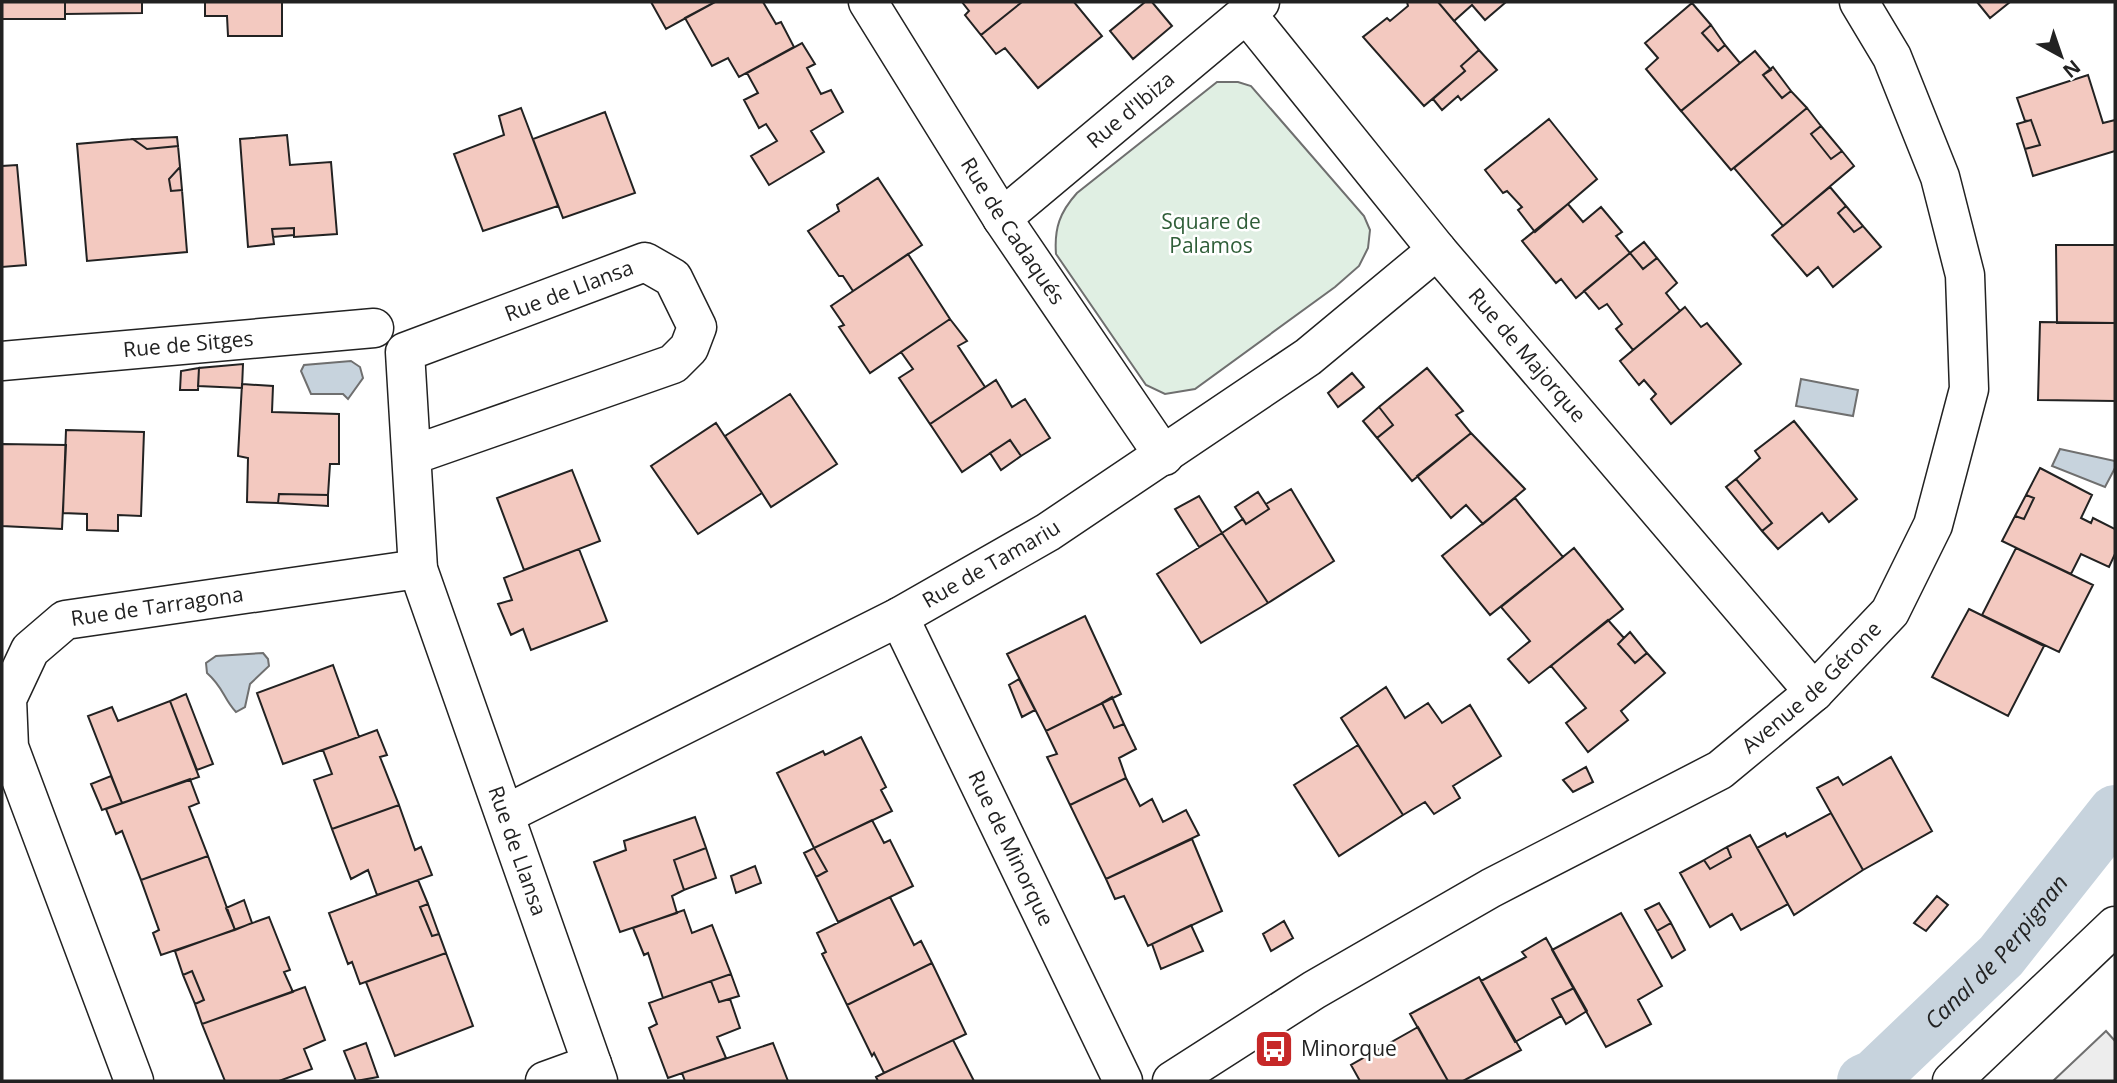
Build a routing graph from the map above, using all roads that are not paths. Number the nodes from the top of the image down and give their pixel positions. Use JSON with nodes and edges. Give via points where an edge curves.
{"nodes":[{"id":1,"x":868,"y":2,"type":"edge"},
{"id":2,"x":1859,"y":2,"type":"edge"},
{"id":3,"x":1253,"y":7,"type":"edge"},
{"id":4,"x":1002,"y":218,"type":"junction"},
{"id":5,"x":1437,"y":250,"type":"junction"},
{"id":6,"x":374,"y":328,"type":"dead end"},
{"id":7,"x":2,"y":361,"type":"edge"},
{"id":8,"x":413,"y":455,"type":"junction"},
{"id":9,"x":1164,"y":456,"type":"junction"},
{"id":10,"x":418,"y":569,"type":"junction"},
{"id":11,"x":899,"y":617,"type":"junction"},
{"id":12,"x":1814,"y":692,"type":"junction"},
{"id":13,"x":506,"y":814,"type":"junction"},
{"id":14,"x":2115,"y":926,"type":"edge"},
{"id":15,"x":595,"y":1072,"type":"edge"},
{"id":16,"x":134,"y":1081,"type":"edge"},
{"id":17,"x":544,"y":1081,"type":"edge"},
{"id":18,"x":1123,"y":1081,"type":"edge"},
{"id":19,"x":1172,"y":1081,"type":"edge"},
{"id":20,"x":1952,"y":1081,"type":"edge"}],
"edges":[{"from":1,"to":4,"type":"street","name":"Rue de Cadaqués"},
{"from":2,"to":12,"type":"street","name":"Avenue de Gérone","via":[[1892,57],[1940,177],[1965,275],[1969,389],[1933,525],[1890,612]]},
{"from":3,"to":4,"type":"street","name":"Rue d'Ibiza"},
{"from":3,"to":5,"type":"street","name":"Rue de Majorque"},
{"from":4,"to":9,"type":"street","name":"Rue de Cadaqués"},
{"from":5,"to":9,"type":"street","name":"Rue de Tamariu","via":[[1308,356]]},
{"from":5,"to":12,"type":"street","name":"Rue de Majorque"},
{"from":6,"to":7,"type":"street","name":"Rue de Sitges"},
{"from":8,"to":8,"type":"street","name":"Rue de Llansa","via":[[405,352],[645,262],[673,278],[696,327],[689,348],[673,364]]},
{"from":8,"to":10,"type":"street","name":"Rue de Llansa"},
{"from":9,"to":11,"type":"street","name":"Rue de Tamariu","via":[[1048,532]]},
{"from":10,"to":13,"type":"street","name":"Rue de Llansa"},
{"from":10,"to":16,"type":"street","name":"Rue de Tarragona","via":[[65,620],[30,650],[7,699],[9,747]]},
{"from":11,"to":13,"type":"street","name":"Rue de Tamariu"},
{"from":11,"to":18,"type":"street","name":"Rue de Minorque"},
{"from":12,"to":19,"type":"street","name":"Avenue de Gérone","via":[[1720,770],[1479,895],[1314,989]]},
{"from":13,"to":15,"type":"street","name":"Rue de Llansa"},
{"from":14,"to":20,"type":"street"},
{"from":15,"to":17,"type":"street"}]}
